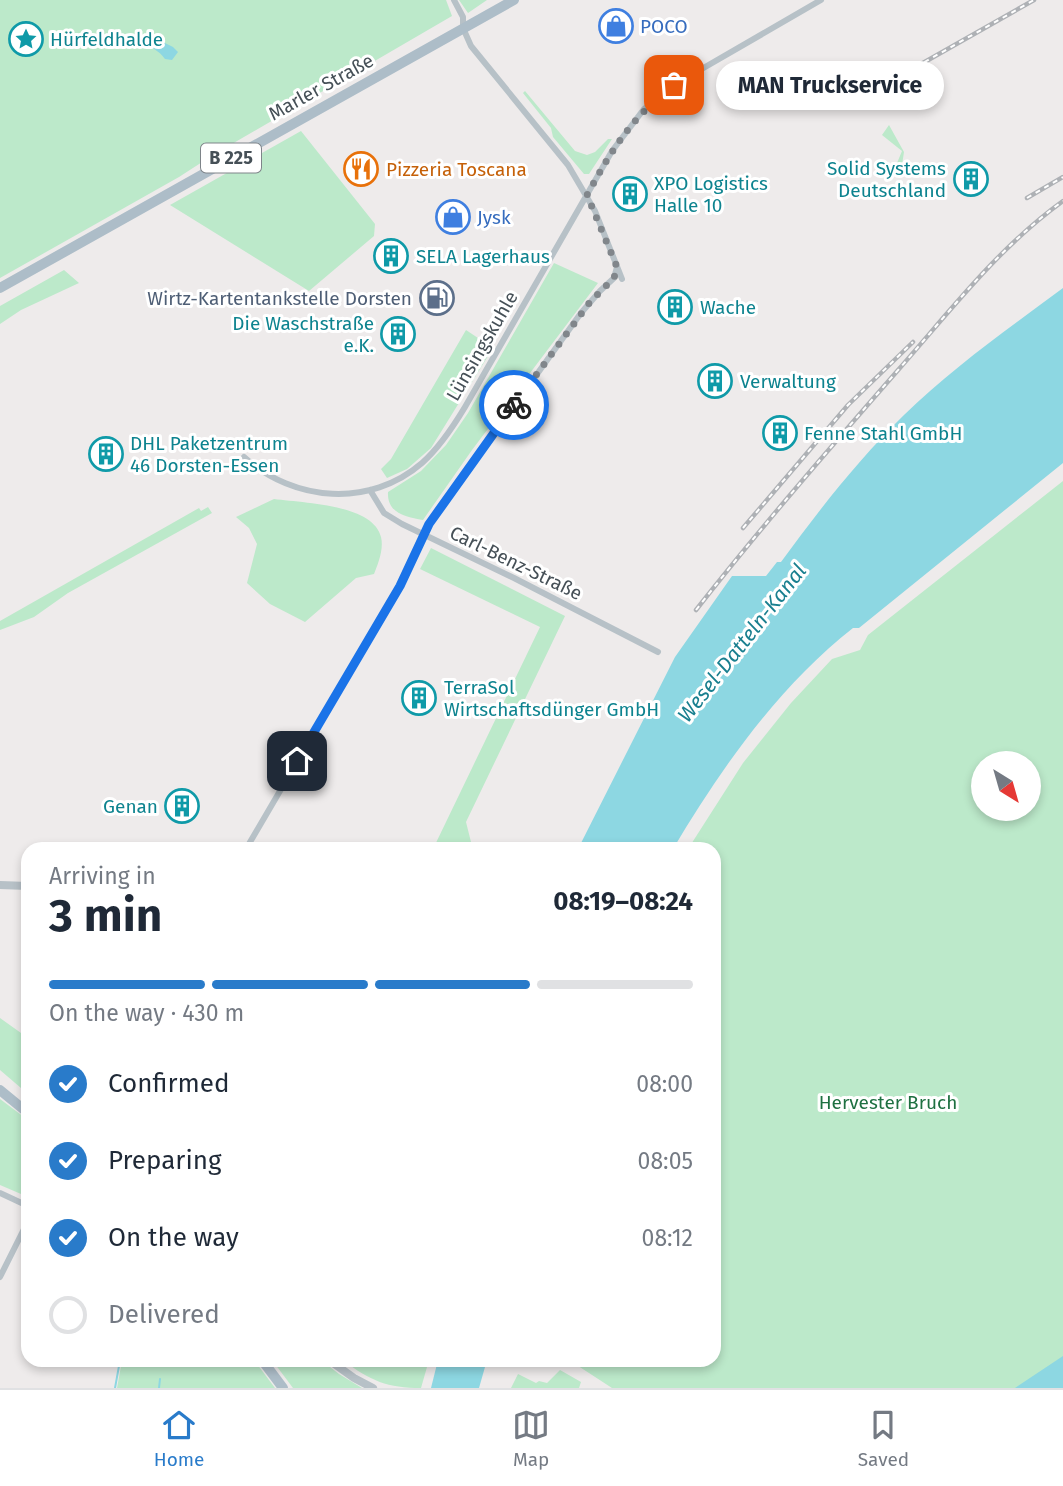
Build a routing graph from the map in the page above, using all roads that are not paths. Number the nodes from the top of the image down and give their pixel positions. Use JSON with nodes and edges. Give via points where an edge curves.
{"nodes":[{"id":1,"x":454,"y":0,"type":"edge"},
{"id":2,"x":514,"y":0,"type":"edge"},
{"id":3,"x":821,"y":0,"type":"edge"},
{"id":4,"x":463,"y":29,"type":"junction"},
{"id":5,"x":587,"y":195,"type":"junction"},
{"id":6,"x":617,"y":267,"type":"junction"},
{"id":7,"x":622,"y":279,"type":"dead end"},
{"id":8,"x":0,"y":288,"type":"edge"},
{"id":9,"x":244,"y":457,"type":"dead end"},
{"id":10,"x":370,"y":490,"type":"junction"},
{"id":11,"x":423,"y":535,"type":"junction"},
{"id":12,"x":659,"y":652,"type":"dead end"},
{"id":13,"x":250,"y":842,"type":"edge"},
{"id":14,"x":0,"y":885,"type":"edge"},
{"id":15,"x":21,"y":886,"type":"edge"},
{"id":16,"x":0,"y":1090,"type":"edge"},
{"id":17,"x":21,"y":1107,"type":"edge"},
{"id":18,"x":0,"y":1193,"type":"edge"},
{"id":19,"x":21,"y":1203,"type":"edge"},
{"id":20,"x":21,"y":1235,"type":"edge"},
{"id":21,"x":0,"y":1277,"type":"edge"},
{"id":22,"x":267,"y":1367,"type":"edge"},
{"id":23,"x":339,"y":1367,"type":"edge"},
{"id":24,"x":283,"y":1388,"type":"edge"},
{"id":25,"x":373,"y":1388,"type":"edge"}],
"edges":[{"from":1,"to":4,"type":"street","via":[[463,17]]},
{"from":2,"to":4,"type":"main road","name":"Marler Straße","number":"B 225"},
{"from":3,"to":5,"type":"street","name":"Lünsingskuhle","via":[[656,99],[620,138]]},
{"from":4,"to":5,"type":"street","via":[[471,46]]},
{"from":4,"to":8,"type":"main road","name":"Marler Straße","number":"B 225"},
{"from":5,"to":6,"type":"street"},
{"from":5,"to":10,"type":"street","name":"Lünsingskuhle","via":[[449,432],[412,471]]},
{"from":6,"to":7,"type":"street"},
{"from":6,"to":11,"type":"street","via":[[614,278],[574,324],[442,502]]},
{"from":9,"to":10,"type":"street","name":"Lünsingskuhle","via":[[268,477],[299,489],[336,494]]},
{"from":10,"to":11,"type":"street","name":"Carl-Benz-Straße","via":[[384,513]]},
{"from":11,"to":12,"type":"street","name":"Carl-Benz-Straße"},
{"from":11,"to":13,"type":"street","via":[[400,586]]},
{"from":14,"to":15,"type":"street"},
{"from":16,"to":17,"type":"main road"},
{"from":18,"to":19,"type":"street"},
{"from":20,"to":21,"type":"street"},
{"from":22,"to":24,"type":"main road"},
{"from":23,"to":25,"type":"street"}]}
